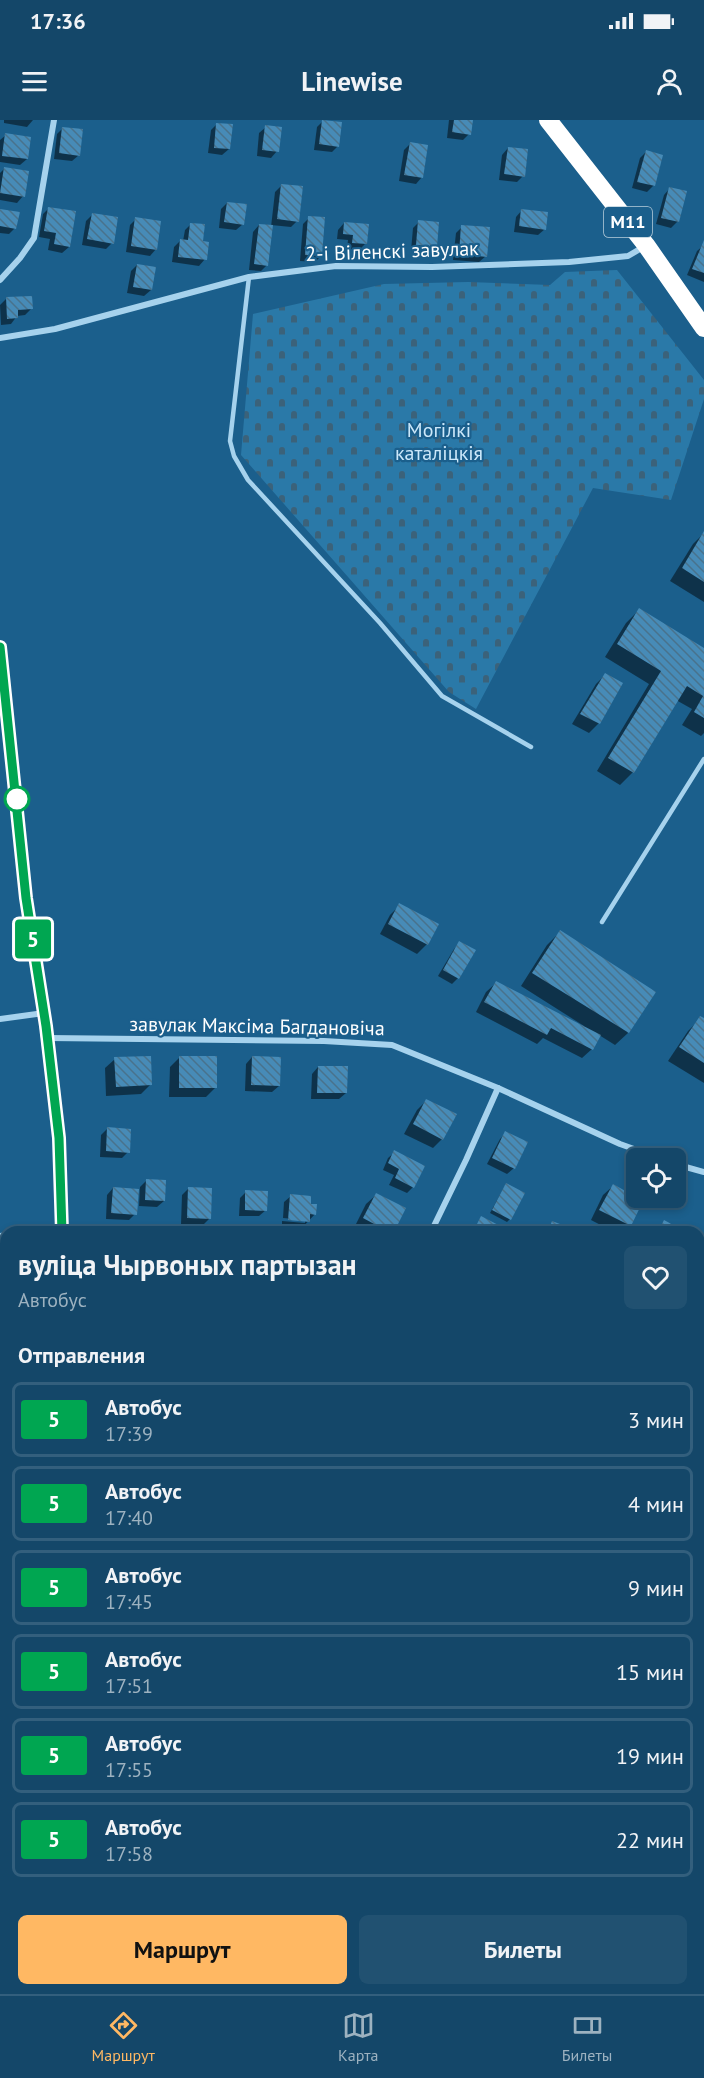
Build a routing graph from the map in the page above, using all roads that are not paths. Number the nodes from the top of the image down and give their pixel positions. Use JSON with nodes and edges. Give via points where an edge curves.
{"nodes":[{"id":1,"x":54,"y":120,"type":"edge"},
{"id":2,"x":548,"y":120,"type":"edge"},
{"id":3,"x":646,"y":245,"type":"junction"},
{"id":4,"x":249,"y":277,"type":"junction"},
{"id":5,"x":0,"y":280,"type":"edge"},
{"id":6,"x":704,"y":328,"type":"edge"},
{"id":7,"x":0,"y":338,"type":"edge"},
{"id":8,"x":0,"y":647,"type":"edge"},
{"id":9,"x":3,"y":697,"type":"edge"},
{"id":10,"x":531,"y":747,"type":"dead end"},
{"id":11,"x":704,"y":759,"type":"edge"},
{"id":12,"x":602,"y":922,"type":"dead end"},
{"id":13,"x":44,"y":1013,"type":"junction"},
{"id":14,"x":0,"y":1019,"type":"edge"},
{"id":15,"x":48,"y":1038,"type":"junction"},
{"id":16,"x":498,"y":1088,"type":"junction"},
{"id":17,"x":631,"y":1148,"type":"edge"},
{"id":18,"x":686,"y":1167,"type":"edge"},
{"id":19,"x":704,"y":1172,"type":"edge"},
{"id":20,"x":62,"y":1226,"type":"edge"},
{"id":21,"x":434,"y":1226,"type":"edge"}],
"edges":[{"from":1,"to":5,"type":"street","via":[[34,238]]},
{"from":2,"to":3,"type":"highway","number":"М11"},
{"from":3,"to":4,"type":"street","name":"2-і Віленскі завулак","via":[[628,256],[569,262],[336,266]]},
{"from":3,"to":6,"type":"highway","number":"М11"},
{"from":4,"to":7,"type":"street","name":"2-і Віленскі завулак","via":[[55,329]]},
{"from":4,"to":10,"type":"lane","via":[[230,441],[243,472],[442,696]]},
{"from":8,"to":9,"type":"street"},
{"from":9,"to":13,"type":"street","via":[[26,898]]},
{"from":11,"to":12,"type":"lane"},
{"from":13,"to":14,"type":"street"},
{"from":13,"to":15,"type":"street"},
{"from":15,"to":16,"type":"street","name":"завулак Максіма Багдановіча","via":[[392,1045]]},
{"from":15,"to":20,"type":"street","via":[[59,1138]]},
{"from":16,"to":17,"type":"street","name":"завулак Максіма Багдановіча"},
{"from":16,"to":21,"type":"street"},
{"from":18,"to":19,"type":"street"}]}
